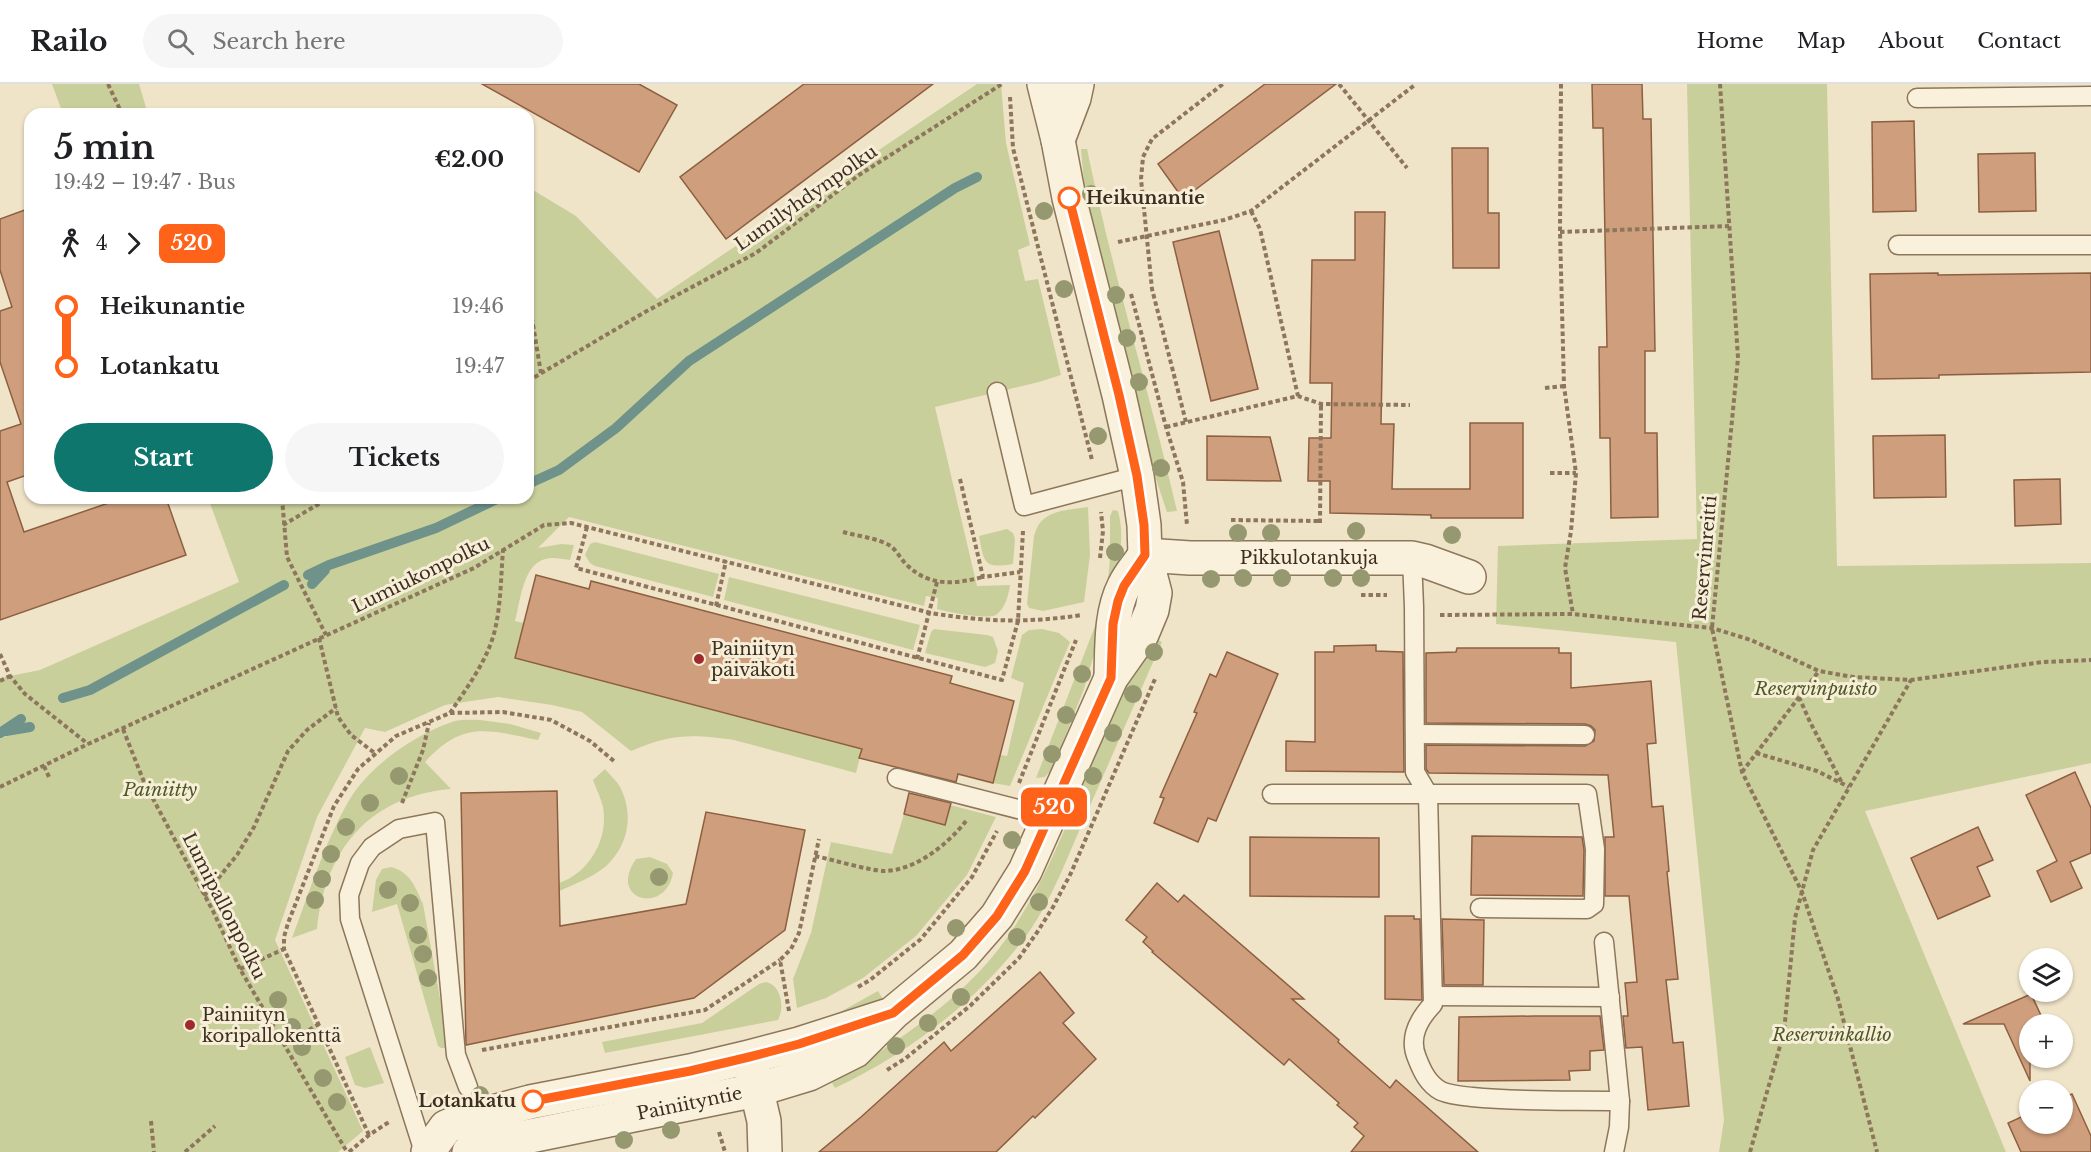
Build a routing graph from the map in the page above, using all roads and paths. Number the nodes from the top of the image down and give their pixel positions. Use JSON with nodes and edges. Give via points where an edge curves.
{"nodes":[{"id":1,"x":108,"y":84,"type":"edge"},
{"id":2,"x":1002,"y":84,"type":"edge"},
{"id":3,"x":1044,"y":84,"type":"edge"},
{"id":4,"x":1077,"y":84,"type":"edge"},
{"id":5,"x":1223,"y":84,"type":"edge"},
{"id":6,"x":1339,"y":84,"type":"edge"},
{"id":7,"x":1416,"y":84,"type":"edge"},
{"id":8,"x":1561,"y":84,"type":"edge"},
{"id":9,"x":1720,"y":84,"type":"edge"},
{"id":10,"x":1010,"y":93,"type":"dead end"},
{"id":11,"x":2091,"y":96,"type":"edge"},
{"id":12,"x":1917,"y":98,"type":"dead end"},
{"id":13,"x":119,"y":108,"type":"edge"},
{"id":14,"x":1369,"y":121,"type":"junction"},
{"id":15,"x":1058,"y":140,"type":"junction"},
{"id":16,"x":1407,"y":168,"type":"dead end"},
{"id":17,"x":1251,"y":211,"type":"junction"},
{"id":18,"x":1729,"y":226,"type":"junction"},
{"id":19,"x":1115,"y":231,"type":"dead end"},
{"id":20,"x":1560,"y":232,"type":"junction"},
{"id":21,"x":1146,"y":236,"type":"junction"},
{"id":22,"x":1118,"y":242,"type":"junction"},
{"id":23,"x":1898,"y":245,"type":"dead end"},
{"id":24,"x":2091,"y":245,"type":"edge"},
{"id":25,"x":1121,"y":253,"type":"dead end"},
{"id":26,"x":1130,"y":288,"type":"dead end"},
{"id":27,"x":534,"y":331,"type":"edge"},
{"id":28,"x":541,"y":373,"type":"junction"},
{"id":29,"x":534,"y":377,"type":"edge"},
{"id":30,"x":1564,"y":386,"type":"junction"},
{"id":31,"x":1545,"y":388,"type":"dead end"},
{"id":32,"x":997,"y":392,"type":"dead end"},
{"id":33,"x":1298,"y":396,"type":"junction"},
{"id":34,"x":1321,"y":404,"type":"junction"},
{"id":35,"x":1410,"y":405,"type":"dead end"},
{"id":36,"x":1186,"y":422,"type":"junction"},
{"id":37,"x":1166,"y":427,"type":"junction"},
{"id":38,"x":1550,"y":473,"type":"dead end"},
{"id":39,"x":1576,"y":473,"type":"junction"},
{"id":40,"x":1137,"y":476,"type":"junction"},
{"id":41,"x":960,"y":479,"type":"dead end"},
{"id":42,"x":1099,"y":487,"type":"junction"},
{"id":43,"x":282,"y":504,"type":"edge"},
{"id":44,"x":319,"y":504,"type":"edge"},
{"id":45,"x":1024,"y":506,"type":"junction"},
{"id":46,"x":1231,"y":520,"type":"dead end"},
{"id":47,"x":1320,"y":521,"type":"junction"},
{"id":48,"x":283,"y":525,"type":"junction"},
{"id":49,"x":587,"y":527,"type":"junction"},
{"id":50,"x":843,"y":532,"type":"dead end"},
{"id":51,"x":503,"y":550,"type":"junction"},
{"id":52,"x":1145,"y":555,"type":"junction"},
{"id":53,"x":1190,"y":558,"type":"junction"},
{"id":54,"x":1319,"y":558,"type":"junction"},
{"id":55,"x":1412,"y":558,"type":"junction"},
{"id":56,"x":1100,"y":560,"type":"dead end"},
{"id":57,"x":726,"y":561,"type":"junction"},
{"id":58,"x":1020,"y":572,"type":"junction"},
{"id":59,"x":983,"y":577,"type":"junction"},
{"id":60,"x":1469,"y":577,"type":"dead end"},
{"id":61,"x":937,"y":582,"type":"junction"},
{"id":62,"x":716,"y":606,"type":"junction"},
{"id":63,"x":929,"y":612,"type":"junction"},
{"id":64,"x":1501,"y":614,"type":"dead end"},
{"id":65,"x":1573,"y":614,"type":"junction"},
{"id":66,"x":1018,"y":621,"type":"junction"},
{"id":67,"x":1082,"y":625,"type":"dead end"},
{"id":68,"x":1712,"y":628,"type":"junction"},
{"id":69,"x":326,"y":635,"type":"junction"},
{"id":70,"x":1078,"y":636,"type":"dead end"},
{"id":71,"x":319,"y":638,"type":"junction"},
{"id":72,"x":0,"y":654,"type":"edge"},
{"id":73,"x":917,"y":659,"type":"junction"},
{"id":74,"x":2091,"y":660,"type":"edge"},
{"id":75,"x":1819,"y":671,"type":"junction"},
{"id":76,"x":10,"y":676,"type":"junction"},
{"id":77,"x":1911,"y":680,"type":"junction"},
{"id":78,"x":0,"y":681,"type":"edge"},
{"id":79,"x":1799,"y":697,"type":"junction"},
{"id":80,"x":336,"y":708,"type":"junction"},
{"id":81,"x":450,"y":713,"type":"dead end"},
{"id":82,"x":430,"y":722,"type":"dead end"},
{"id":83,"x":123,"y":729,"type":"junction"},
{"id":84,"x":1415,"y":734,"type":"junction"},
{"id":85,"x":1585,"y":735,"type":"dead end"},
{"id":86,"x":88,"y":744,"type":"junction"},
{"id":87,"x":1756,"y":753,"type":"junction"},
{"id":88,"x":376,"y":754,"type":"dead end"},
{"id":89,"x":44,"y":766,"type":"junction"},
{"id":90,"x":1742,"y":772,"type":"junction"},
{"id":91,"x":49,"y":777,"type":"dead end"},
{"id":92,"x":897,"y":778,"type":"dead end"},
{"id":93,"x":1842,"y":783,"type":"junction"},
{"id":94,"x":0,"y":787,"type":"edge"},
{"id":95,"x":1850,"y":787,"type":"junction"},
{"id":96,"x":1272,"y":794,"type":"dead end"},
{"id":97,"x":1428,"y":794,"type":"junction"},
{"id":98,"x":974,"y":798,"type":"junction"},
{"id":99,"x":1009,"y":807,"type":"junction"},
{"id":100,"x":1049,"y":817,"type":"junction"},
{"id":101,"x":399,"y":828,"type":"junction"},
{"id":102,"x":819,"y":839,"type":"dead end"},
{"id":103,"x":815,"y":856,"type":"junction"},
{"id":104,"x":1802,"y":892,"type":"junction"},
{"id":105,"x":204,"y":896,"type":"junction"},
{"id":106,"x":1480,"y":908,"type":"dead end"},
{"id":107,"x":1604,"y":942,"type":"dead end"},
{"id":108,"x":284,"y":949,"type":"dead end"},
{"id":109,"x":780,"y":960,"type":"junction"},
{"id":110,"x":240,"y":969,"type":"junction"},
{"id":111,"x":852,"y":991,"type":"dead end"},
{"id":112,"x":1433,"y":996,"type":"junction"},
{"id":113,"x":1610,"y":997,"type":"junction"},
{"id":114,"x":893,"y":1013,"type":"junction"},
{"id":115,"x":790,"y":1016,"type":"dead end"},
{"id":116,"x":319,"y":1024,"type":"dead end"},
{"id":117,"x":283,"y":1045,"type":"junction"},
{"id":118,"x":456,"y":1055,"type":"junction"},
{"id":119,"x":749,"y":1057,"type":"junction"},
{"id":120,"x":468,"y":1087,"type":"dead end"},
{"id":121,"x":756,"y":1090,"type":"junction"},
{"id":122,"x":1620,"y":1101,"type":"junction"},
{"id":123,"x":410,"y":1107,"type":"junction"},
{"id":124,"x":151,"y":1121,"type":"dead end"},
{"id":125,"x":216,"y":1126,"type":"dead end"},
{"id":126,"x":719,"y":1132,"type":"dead end"},
{"id":127,"x":154,"y":1152,"type":"edge"},
{"id":128,"x":185,"y":1152,"type":"edge"},
{"id":129,"x":348,"y":1152,"type":"edge"},
{"id":130,"x":426,"y":1152,"type":"edge"},
{"id":131,"x":469,"y":1152,"type":"edge"},
{"id":132,"x":725,"y":1152,"type":"edge"},
{"id":133,"x":765,"y":1152,"type":"edge"},
{"id":134,"x":1614,"y":1152,"type":"edge"},
{"id":135,"x":1750,"y":1152,"type":"edge"},
{"id":136,"x":1877,"y":1152,"type":"edge"}],
"edges":[{"from":1,"to":13,"type":"path"},
{"from":2,"to":28,"type":"path","name":"Lumilyhdynpolku","via":[[859,175],[756,253]]},
{"from":3,"to":15,"type":"street","name":"Painiityntie"},
{"from":4,"to":15,"type":"street"},
{"from":5,"to":21,"type":"path","via":[[1152,139],[1143,157],[1141,179]]},
{"from":6,"to":14,"type":"path"},
{"from":7,"to":14,"type":"path"},
{"from":8,"to":20,"type":"path"},
{"from":9,"to":18,"type":"path","name":"Reservinreitti"},
{"from":10,"to":42,"type":"path","via":[[1013,148]]},
{"from":11,"to":12,"type":"lane"},
{"from":14,"to":16,"type":"path"},
{"from":14,"to":17,"type":"path"},
{"from":15,"to":40,"type":"street","name":"Painiityntie"},
{"from":17,"to":21,"type":"path"},
{"from":17,"to":33,"type":"path","via":[[1260,229]]},
{"from":18,"to":20,"type":"path"},
{"from":18,"to":68,"type":"path","name":"Reservinreitti","via":[[1738,358]]},
{"from":19,"to":22,"type":"path"},
{"from":20,"to":30,"type":"path"},
{"from":21,"to":22,"type":"path"},
{"from":21,"to":36,"type":"path","via":[[1152,289]]},
{"from":22,"to":25,"type":"path"},
{"from":23,"to":24,"type":"lane"},
{"from":26,"to":37,"type":"path"},
{"from":27,"to":28,"type":"path"},
{"from":28,"to":29,"type":"path","name":"Lumilyhdynpolku"},
{"from":30,"to":31,"type":"path"},
{"from":30,"to":39,"type":"path"},
{"from":32,"to":45,"type":"lane"},
{"from":33,"to":34,"type":"path"},
{"from":33,"to":36,"type":"path"},
{"from":34,"to":35,"type":"path"},
{"from":34,"to":47,"type":"path"},
{"from":36,"to":37,"type":"path"},
{"from":37,"to":53,"type":"path","via":[[1183,482]]},
{"from":38,"to":39,"type":"path"},
{"from":39,"to":65,"type":"path","via":[[1565,568]]},
{"from":40,"to":42,"type":"lane"},
{"from":40,"to":52,"type":"street","name":"Painiityntie"},
{"from":41,"to":59,"type":"path"},
{"from":42,"to":45,"type":"lane"},
{"from":42,"to":56,"type":"path","via":[[1103,531]]},
{"from":43,"to":48,"type":"path"},
{"from":44,"to":48,"type":"path"},
{"from":45,"to":58,"type":"path"},
{"from":46,"to":47,"type":"path"},
{"from":47,"to":54,"type":"path"},
{"from":48,"to":69,"type":"path","via":[[287,558]]},
{"from":49,"to":51,"type":"path","name":"Lumiukonpolku","via":[[571,523],[544,525]]},
{"from":49,"to":57,"type":"path","name":"Lumiukonpolku"},
{"from":49,"to":62,"type":"path","via":[[576,568]]},
{"from":50,"to":61,"type":"path","via":[[889,546],[909,567]]},
{"from":51,"to":69,"type":"path","name":"Lumiukonpolku","via":[[474,568]]},
{"from":51,"to":81,"type":"path","via":[[496,627],[474,677]]},
{"from":52,"to":53,"type":"street","name":"Pikkulotankuja"},
{"from":52,"to":100,"type":"street","name":"Painiityntie","via":[[1155,593],[1152,610],[1142,634],[1111,678]]},
{"from":53,"to":54,"type":"street","name":"Pikkulotankuja"},
{"from":54,"to":55,"type":"street","name":"Pikkulotankuja"},
{"from":55,"to":60,"type":"street","name":"Pikkulotankuja"},
{"from":55,"to":84,"type":"lane"},
{"from":57,"to":62,"type":"path"},
{"from":57,"to":63,"type":"path","name":"Lumiukonpolku"},
{"from":58,"to":59,"type":"path"},
{"from":58,"to":66,"type":"path"},
{"from":59,"to":61,"type":"path","via":[[958,583]]},
{"from":61,"to":63,"type":"path"},
{"from":62,"to":73,"type":"path"},
{"from":63,"to":66,"type":"path","name":"Lumiukonpolku","via":[[968,619]]},
{"from":63,"to":73,"type":"path"},
{"from":64,"to":65,"type":"path"},
{"from":65,"to":68,"type":"path"},
{"from":66,"to":67,"type":"path","name":"Lumiukonpolku","via":[[1086,614]]},
{"from":66,"to":73,"type":"path","via":[[1002,680]]},
{"from":68,"to":75,"type":"path","via":[[1751,640]]},
{"from":68,"to":90,"type":"path","name":"Reservinreitti"},
{"from":69,"to":71,"type":"path","name":"Lumiukonpolku"},
{"from":70,"to":99,"type":"path"},
{"from":71,"to":80,"type":"path"},
{"from":71,"to":83,"type":"path","name":"Lumiukonpolku"},
{"from":72,"to":76,"type":"path"},
{"from":74,"to":77,"type":"path","via":[[2043,662]]},
{"from":75,"to":77,"type":"path"},
{"from":75,"to":79,"type":"path"},
{"from":76,"to":78,"type":"path"},
{"from":76,"to":86,"type":"path","via":[[25,694]]},
{"from":77,"to":95,"type":"path"},
{"from":79,"to":87,"type":"path"},
{"from":79,"to":93,"type":"path"},
{"from":80,"to":88,"type":"path","via":[[351,735]]},
{"from":80,"to":105,"type":"path","via":[[288,751],[254,827]]},
{"from":82,"to":101,"type":"path","via":[[402,800]]},
{"from":83,"to":86,"type":"path","name":"Lumiukonpolku"},
{"from":83,"to":105,"type":"path","name":"Lumipallonpolku","via":[[144,782]]},
{"from":84,"to":85,"type":"lane"},
{"from":84,"to":97,"type":"lane","via":[[1415,772]]},
{"from":86,"to":89,"type":"path","name":"Lumiukonpolku"},
{"from":87,"to":90,"type":"path"},
{"from":87,"to":93,"type":"path","via":[[1817,771]]},
{"from":89,"to":91,"type":"path"},
{"from":89,"to":94,"type":"path","name":"Lumiukonpolku"},
{"from":90,"to":104,"type":"path","name":"Reservinreitti"},
{"from":92,"to":98,"type":"lane"},
{"from":93,"to":95,"type":"path"},
{"from":95,"to":104,"type":"path","via":[[1813,850]]},
{"from":96,"to":97,"type":"lane"},
{"from":97,"to":106,"type":"lane","via":[[1587,794],[1595,849],[1594,904],[1587,909]]},
{"from":97,"to":112,"type":"lane"},
{"from":98,"to":99,"type":"lane"},
{"from":98,"to":103,"type":"path","via":[[966,822],[953,837],[908,866],[885,871]]},
{"from":99,"to":100,"type":"lane"},
{"from":99,"to":111,"type":"path","via":[[972,877],[921,939]]},
{"from":100,"to":114,"type":"street","name":"Painiityntie","via":[[1025,871],[997,916],[963,955]]},
{"from":101,"to":118,"type":"lane","via":[[435,822]]},
{"from":101,"to":123,"type":"lane","via":[[372,847],[360,863],[349,895],[350,919]]},
{"from":102,"to":103,"type":"path"},
{"from":103,"to":109,"type":"path","via":[[799,933]]},
{"from":104,"to":135,"type":"path","via":[[1795,918],[1784,1032]]},
{"from":104,"to":136,"type":"path","name":"Reservinreitti","via":[[1838,999]]},
{"from":105,"to":110,"type":"path","name":"Lumipallonpolku"},
{"from":107,"to":113,"type":"lane"},
{"from":108,"to":110,"type":"path"},
{"from":109,"to":115,"type":"path"},
{"from":109,"to":118,"type":"path","via":[[705,1010]]},
{"from":110,"to":117,"type":"path","name":"Lumipallonpolku"},
{"from":112,"to":113,"type":"lane"},
{"from":112,"to":122,"type":"lane","via":[[1433,1004],[1414,1033],[1414,1051],[1424,1076],[1440,1091],[1499,1100]]},
{"from":113,"to":122,"type":"lane"},
{"from":114,"to":119,"type":"street","name":"Painiityntie"},
{"from":114,"to":121,"type":"street","name":"Painiityntie","via":[[855,1051],[809,1074]]},
{"from":116,"to":117,"type":"path"},
{"from":117,"to":129,"type":"path","name":"Lumipallonpolku"},
{"from":118,"to":120,"type":"lane"},
{"from":119,"to":121,"type":"street"},
{"from":119,"to":130,"type":"street","name":"Painiityntie","via":[[530,1101],[460,1121],[446,1127]]},
{"from":121,"to":131,"type":"street","name":"Painiityntie","via":[[501,1142]]},
{"from":121,"to":133,"type":"street","via":[[764,1121]]},
{"from":122,"to":134,"type":"lane"},
{"from":123,"to":129,"type":"path"},
{"from":123,"to":130,"type":"lane"},
{"from":124,"to":127,"type":"path"},
{"from":125,"to":128,"type":"path"},
{"from":126,"to":132,"type":"path"}]}
